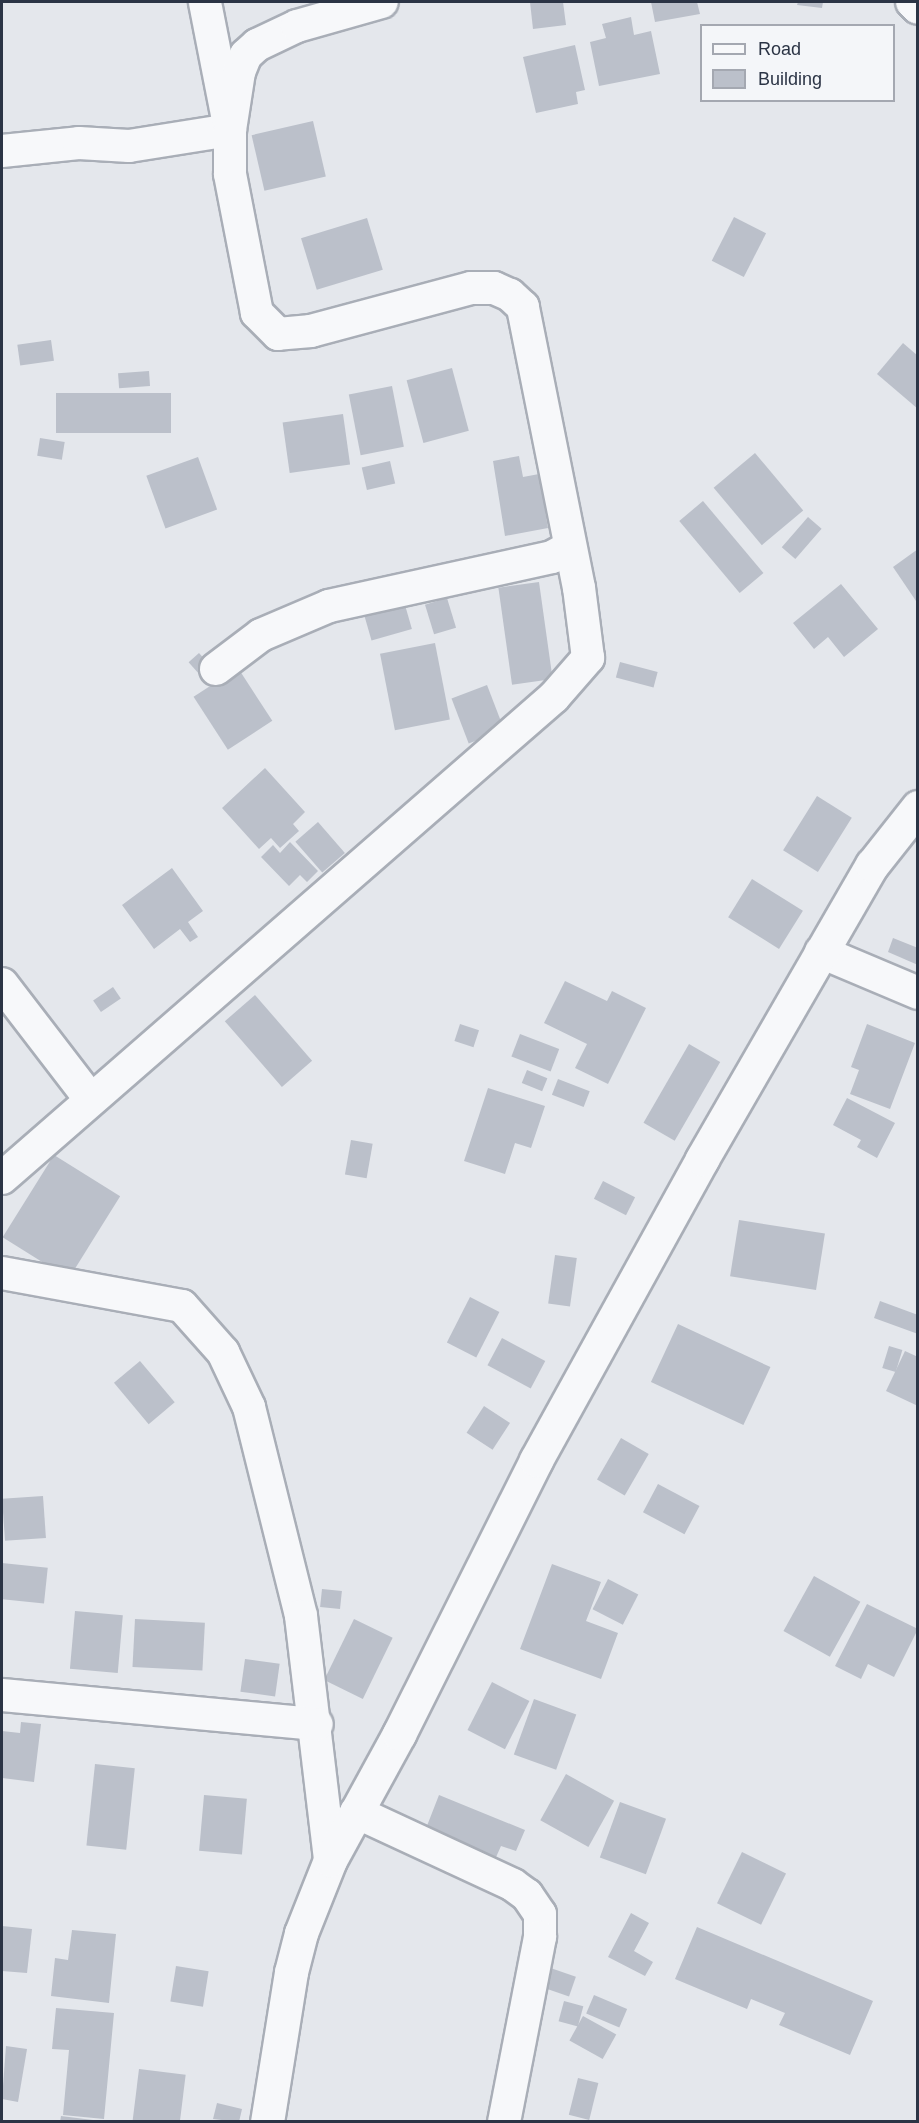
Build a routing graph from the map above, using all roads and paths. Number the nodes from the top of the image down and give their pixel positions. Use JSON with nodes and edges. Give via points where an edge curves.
{"nodes":[{"id":1,"x":205,"y":2,"type":"edge"},
{"id":2,"x":382,"y":2,"type":"edge"},
{"id":3,"x":912,"y":2,"type":"edge"},
{"id":4,"x":918,"y":8,"type":"edge"},
{"id":5,"x":230,"y":130,"type":"junction"},
{"id":6,"x":2,"y":151,"type":"edge"},
{"id":7,"x":568,"y":548,"type":"junction"},
{"id":8,"x":216,"y":669,"type":"dead end"},
{"id":9,"x":918,"y":807,"type":"edge"},
{"id":10,"x":821,"y":952,"type":"junction"},
{"id":11,"x":2,"y":984,"type":"edge"},
{"id":12,"x":918,"y":993,"type":"edge"},
{"id":13,"x":91,"y":1100,"type":"junction"},
{"id":14,"x":2,"y":1178,"type":"edge"},
{"id":15,"x":2,"y":1273,"type":"edge"},
{"id":16,"x":2,"y":1695,"type":"edge"},
{"id":17,"x":317,"y":1724,"type":"junction"},
{"id":18,"x":356,"y":1812,"type":"junction"},
{"id":19,"x":330,"y":1860,"type":"junction"},
{"id":20,"x":267,"y":2121,"type":"edge"},
{"id":21,"x":504,"y":2121,"type":"edge"}],
"edges":[{"from":1,"to":5,"type":"street"},
{"from":2,"to":5,"type":"street","via":[[297,26],[257,45],[246,56],[239,72]]},
{"from":3,"to":4,"type":"street"},
{"from":5,"to":6,"type":"street","via":[[129,146],[80,143]]},
{"from":5,"to":7,"type":"street","via":[[230,174],[257,313],[278,334],[311,331],[471,288],[494,288],[523,307],[545,405]]},
{"from":7,"to":8,"type":"street","via":[[552,557],[329,606],[261,634]]},
{"from":7,"to":13,"type":"street","via":[[579,588],[588,658],[554,697]]},
{"from":9,"to":10,"type":"street","via":[[872,865]]},
{"from":10,"to":12,"type":"street"},
{"from":10,"to":18,"type":"street","via":[[536,1460]]},
{"from":11,"to":13,"type":"street"},
{"from":13,"to":14,"type":"street"},
{"from":15,"to":17,"type":"street","via":[[182,1306],[223,1352],[252,1419],[301,1616]]},
{"from":16,"to":17,"type":"street"},
{"from":17,"to":19,"type":"street"},
{"from":18,"to":19,"type":"street"},
{"from":18,"to":21,"type":"street","via":[[513,1885],[527,1895],[540,1914],[540,1937]]},
{"from":19,"to":20,"type":"street","via":[[307,1914],[291,1972]]}]}
